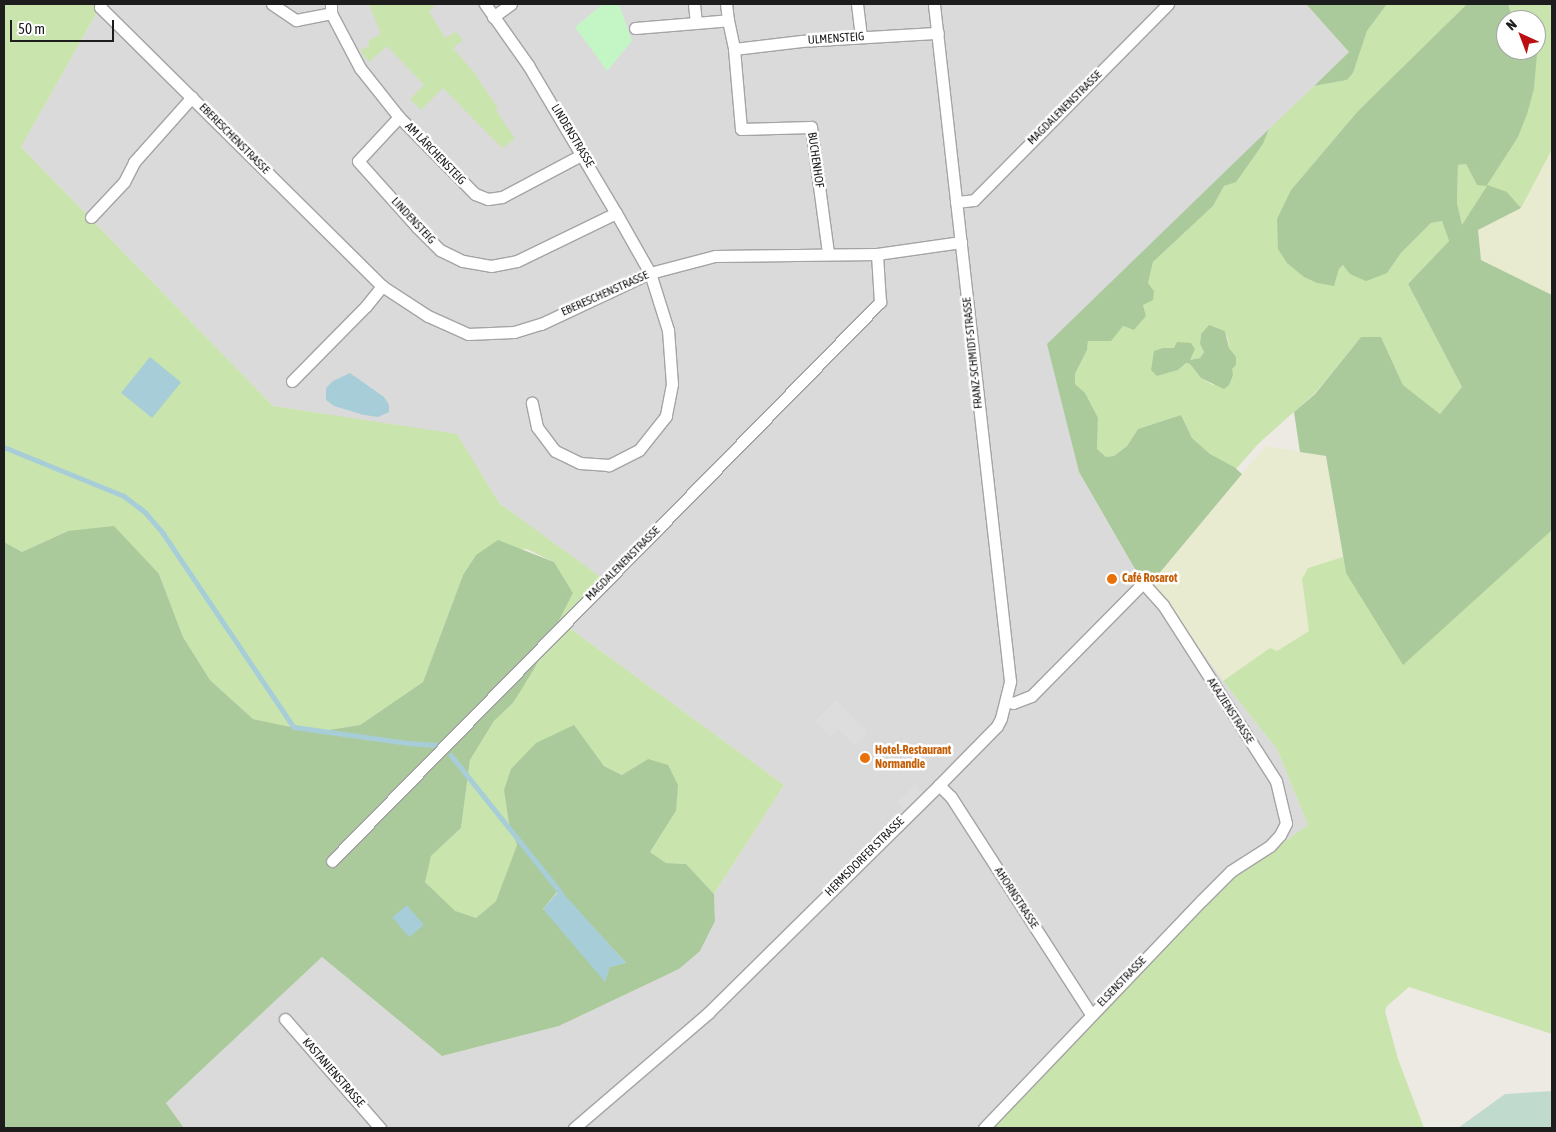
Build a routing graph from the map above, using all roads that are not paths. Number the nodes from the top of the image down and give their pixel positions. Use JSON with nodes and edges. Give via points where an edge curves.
{"nodes":[{"id":1,"x":272,"y":4,"type":"edge"},
{"id":2,"x":484,"y":4,"type":"edge"},
{"id":3,"x":511,"y":4,"type":"edge"},
{"id":4,"x":694,"y":4,"type":"edge"},
{"id":5,"x":726,"y":4,"type":"edge"},
{"id":6,"x":857,"y":4,"type":"edge"},
{"id":7,"x":934,"y":4,"type":"edge"},
{"id":8,"x":1168,"y":4,"type":"edge"},
{"id":9,"x":100,"y":5,"type":"edge"},
{"id":10,"x":331,"y":8,"type":"edge"},
{"id":11,"x":494,"y":17,"type":"junction"},
{"id":12,"x":728,"y":20,"type":"junction"},
{"id":13,"x":696,"y":23,"type":"junction"},
{"id":14,"x":635,"y":28,"type":"dead end"},
{"id":15,"x":938,"y":33,"type":"junction"},
{"id":16,"x":861,"y":36,"type":"junction"},
{"id":17,"x":734,"y":49,"type":"junction"},
{"id":18,"x":192,"y":97,"type":"junction"},
{"id":19,"x":399,"y":117,"type":"junction"},
{"id":20,"x":583,"y":154,"type":"junction"},
{"id":21,"x":956,"y":202,"type":"junction"},
{"id":22,"x":616,"y":213,"type":"junction"},
{"id":23,"x":91,"y":217,"type":"dead end"},
{"id":24,"x":961,"y":242,"type":"junction"},
{"id":25,"x":828,"y":253,"type":"junction"},
{"id":26,"x":877,"y":254,"type":"junction"},
{"id":27,"x":650,"y":273,"type":"junction"},
{"id":28,"x":382,"y":286,"type":"junction"},
{"id":29,"x":292,"y":381,"type":"dead end"},
{"id":30,"x":532,"y":403,"type":"dead end"},
{"id":31,"x":1006,"y":701,"type":"junction"},
{"id":32,"x":939,"y":785,"type":"junction"},
{"id":33,"x":1270,"y":846,"type":"joint"},
{"id":34,"x":332,"y":861,"type":"dead end"},
{"id":35,"x":1091,"y":1014,"type":"junction"},
{"id":36,"x":285,"y":1019,"type":"dead end"},
{"id":37,"x":380,"y":1128,"type":"edge"},
{"id":38,"x":574,"y":1128,"type":"edge"},
{"id":39,"x":984,"y":1128,"type":"edge"}],
"edges":[{"from":1,"to":10,"type":"street","name":"AM LÄRCHENSTEIG","via":[[296,20]]},
{"from":2,"to":11,"type":"street","name":"LINDENSTRASSE"},
{"from":3,"to":11,"type":"street"},
{"from":4,"to":13,"type":"street"},
{"from":5,"to":12,"type":"street"},
{"from":6,"to":16,"type":"street"},
{"from":7,"to":15,"type":"street","name":"FRANZ-SCHMIDT-STRASSE"},
{"from":8,"to":21,"type":"street","name":"MAGDALENENSTRASSE","via":[[974,200]]},
{"from":9,"to":18,"type":"street","name":"EBERESCHENSTRASSE"},
{"from":10,"to":19,"type":"street","name":"AM LÄRCHENSTEIG","via":[[360,68]]},
{"from":11,"to":20,"type":"street","name":"LINDENSTRASSE"},
{"from":12,"to":13,"type":"street"},
{"from":12,"to":17,"type":"street"},
{"from":13,"to":14,"type":"street"},
{"from":15,"to":16,"type":"street","name":"ULMENSTEIG"},
{"from":15,"to":21,"type":"street","name":"FRANZ-SCHMIDT-STRASSE"},
{"from":16,"to":17,"type":"street","name":"ULMENSTEIG"},
{"from":17,"to":25,"type":"street","name":"BUCHENHOF","via":[[741,129],[811,127]]},
{"from":18,"to":23,"type":"street","name":"EBERESCHENSTRASSE","via":[[134,162],[124,182]]},
{"from":18,"to":28,"type":"street","name":"EBERESCHENSTRASSE"},
{"from":19,"to":20,"type":"street","name":"AM LÄRCHENSTEIG","via":[[475,194],[488,199],[502,197]]},
{"from":19,"to":22,"type":"street","name":"LINDENSTEIG","via":[[358,161],[440,250],[463,261],[491,266],[517,262]]},
{"from":20,"to":22,"type":"street","name":"LINDENSTRASSE"},
{"from":21,"to":24,"type":"street","name":"FRANZ-SCHMIDT-STRASSE"},
{"from":22,"to":27,"type":"street","name":"LINDENSTRASSE"},
{"from":24,"to":26,"type":"street","name":"EBERESCHENSTRASSE"},
{"from":24,"to":31,"type":"street","name":"FRANZ-SCHMIDT-STRASSE","via":[[1010,681]]},
{"from":25,"to":26,"type":"street","name":"EBERESCHENSTRASSE"},
{"from":25,"to":27,"type":"street","name":"EBERESCHENSTRASSE","via":[[715,256]]},
{"from":26,"to":34,"type":"street","name":"MAGDALENENSTRASSE","via":[[880,302]]},
{"from":27,"to":28,"type":"street","name":"EBERESCHENSTRASSE","via":[[541,324],[514,332],[468,334],[428,316]]},
{"from":27,"to":30,"type":"street","name":"LINDENSTRASSE","via":[[668,330],[672,384],[666,416],[639,450],[608,464],[580,463],[555,451],[537,427]]},
{"from":28,"to":29,"type":"street"},
{"from":31,"to":32,"type":"street","name":"HERMSDORFER STRASSE","via":[[997,726]]},
{"from":31,"to":33,"type":"street","name":"AKAZIENSTRASSE","via":[[1013,703],[1032,696],[1143,583],[1162,605],[1276,781],[1286,823]]},
{"from":32,"to":35,"type":"street","name":"AHORNSTRASSE","via":[[951,797]]},
{"from":32,"to":38,"type":"street","name":"HERMSDORFER STRASSE","via":[[708,1013]]},
{"from":33,"to":35,"type":"street","name":"ELSENSTRASSE","via":[[1231,871]]},
{"from":35,"to":39,"type":"street","name":"ELSENSTRASSE"},
{"from":36,"to":37,"type":"street","name":"KASTANIENSTRASSE"}]}
